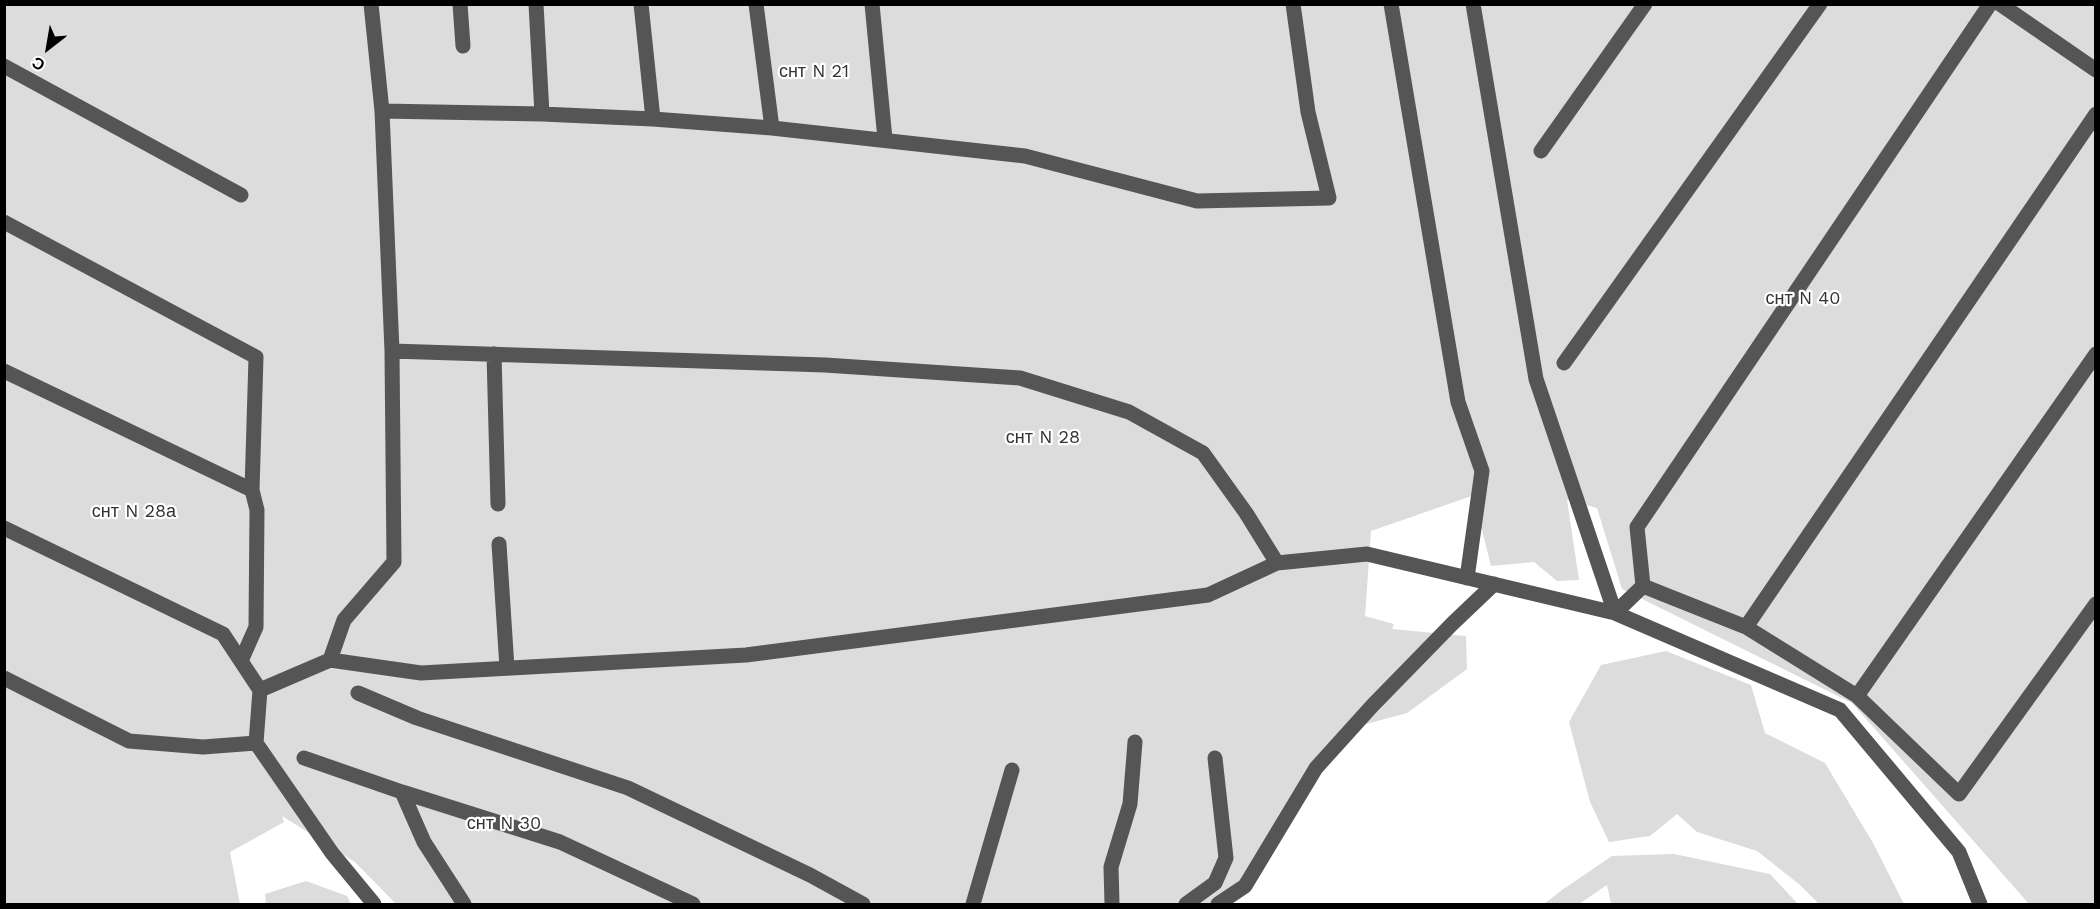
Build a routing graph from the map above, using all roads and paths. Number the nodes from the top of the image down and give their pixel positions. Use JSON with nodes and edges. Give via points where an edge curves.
{"nodes":[{"id":1,"x":371,"y":4,"type":"edge"},
{"id":2,"x":460,"y":4,"type":"edge"},
{"id":3,"x":536,"y":4,"type":"edge"},
{"id":4,"x":641,"y":4,"type":"edge"},
{"id":5,"x":756,"y":4,"type":"edge"},
{"id":6,"x":872,"y":4,"type":"edge"},
{"id":7,"x":1293,"y":4,"type":"edge"},
{"id":8,"x":1391,"y":4,"type":"edge"},
{"id":9,"x":1473,"y":4,"type":"edge"},
{"id":10,"x":1645,"y":4,"type":"edge"},
{"id":11,"x":1820,"y":4,"type":"edge"},
{"id":12,"x":1990,"y":4,"type":"edge"},
{"id":13,"x":2000,"y":4,"type":"edge"},
{"id":14,"x":463,"y":46,"type":"dead end"},
{"id":15,"x":4,"y":66,"type":"edge"},
{"id":16,"x":2096,"y":70,"type":"edge"},
{"id":17,"x":382,"y":111,"type":"junction"},
{"id":18,"x":542,"y":114,"type":"junction"},
{"id":19,"x":2096,"y":114,"type":"edge"},
{"id":20,"x":653,"y":118,"type":"junction"},
{"id":21,"x":772,"y":128,"type":"junction"},
{"id":22,"x":885,"y":139,"type":"junction"},
{"id":23,"x":1541,"y":151,"type":"dead end"},
{"id":24,"x":241,"y":195,"type":"dead end"},
{"id":25,"x":4,"y":222,"type":"edge"},
{"id":26,"x":392,"y":351,"type":"junction"},
{"id":27,"x":494,"y":354,"type":"junction"},
{"id":28,"x":2096,"y":354,"type":"edge"},
{"id":29,"x":1564,"y":363,"type":"dead end"},
{"id":30,"x":4,"y":371,"type":"edge"},
{"id":31,"x":252,"y":490,"type":"junction"},
{"id":32,"x":498,"y":504,"type":"dead end"},
{"id":33,"x":4,"y":528,"type":"edge"},
{"id":34,"x":499,"y":544,"type":"dead end"},
{"id":35,"x":1277,"y":563,"type":"junction"},
{"id":36,"x":1467,"y":578,"type":"junction"},
{"id":37,"x":1494,"y":584,"type":"junction"},
{"id":38,"x":1643,"y":586,"type":"junction"},
{"id":39,"x":2096,"y":604,"type":"edge"},
{"id":40,"x":1615,"y":613,"type":"junction"},
{"id":41,"x":1746,"y":627,"type":"junction"},
{"id":42,"x":330,"y":660,"type":"junction"},
{"id":43,"x":241,"y":661,"type":"junction"},
{"id":44,"x":507,"y":668,"type":"junction"},
{"id":45,"x":4,"y":678,"type":"edge"},
{"id":46,"x":260,"y":690,"type":"junction"},
{"id":47,"x":358,"y":693,"type":"dead end"},
{"id":48,"x":1857,"y":696,"type":"junction"},
{"id":49,"x":1134,"y":742,"type":"dead end"},
{"id":50,"x":256,"y":743,"type":"junction"},
{"id":51,"x":304,"y":758,"type":"dead end"},
{"id":52,"x":1215,"y":758,"type":"dead end"},
{"id":53,"x":1012,"y":770,"type":"dead end"},
{"id":54,"x":402,"y":792,"type":"junction"},
{"id":55,"x":374,"y":904,"type":"edge"},
{"id":56,"x":464,"y":904,"type":"edge"},
{"id":57,"x":693,"y":904,"type":"edge"},
{"id":58,"x":863,"y":904,"type":"edge"},
{"id":59,"x":973,"y":904,"type":"edge"},
{"id":60,"x":1112,"y":904,"type":"edge"},
{"id":61,"x":1186,"y":904,"type":"edge"},
{"id":62,"x":1218,"y":904,"type":"edge"},
{"id":63,"x":1980,"y":904,"type":"edge"}],
"edges":[{"from":1,"to":17,"type":"street"},
{"from":2,"to":14,"type":"street"},
{"from":3,"to":18,"type":"street"},
{"from":4,"to":20,"type":"street"},
{"from":5,"to":21,"type":"street"},
{"from":6,"to":22,"type":"street"},
{"from":7,"to":22,"type":"street","via":[[1308,112],[1329,198],[1197,201],[1025,156]]},
{"from":8,"to":36,"type":"street","via":[[1458,402],[1482,471]]},
{"from":9,"to":40,"type":"street","via":[[1536,380]]},
{"from":10,"to":23,"type":"street"},
{"from":11,"to":29,"type":"street"},
{"from":12,"to":38,"type":"street","via":[[1637,527]]},
{"from":13,"to":16,"type":"street"},
{"from":15,"to":24,"type":"street"},
{"from":17,"to":18,"type":"street"},
{"from":17,"to":26,"type":"street"},
{"from":18,"to":20,"type":"street"},
{"from":19,"to":41,"type":"street"},
{"from":20,"to":21,"type":"street"},
{"from":21,"to":22,"type":"street"},
{"from":25,"to":31,"type":"street","via":[[256,357]]},
{"from":26,"to":27,"type":"street"},
{"from":26,"to":42,"type":"street","via":[[394,562],[344,620]]},
{"from":27,"to":32,"type":"street"},
{"from":27,"to":35,"type":"street","via":[[825,364],[1020,378],[1129,412],[1203,453]]},
{"from":28,"to":48,"type":"street"},
{"from":30,"to":31,"type":"street"},
{"from":31,"to":43,"type":"street","via":[[257,510],[256,627]]},
{"from":33,"to":43,"type":"street","via":[[223,634]]},
{"from":34,"to":44,"type":"street"},
{"from":35,"to":36,"type":"street","via":[[1367,554]]},
{"from":35,"to":44,"type":"street","via":[[1197,596],[746,655]]},
{"from":36,"to":37,"type":"street"},
{"from":37,"to":40,"type":"street"},
{"from":37,"to":62,"type":"street","via":[[1316,768],[1245,886]]},
{"from":38,"to":40,"type":"street"},
{"from":38,"to":41,"type":"street"},
{"from":39,"to":48,"type":"street","via":[[1959,794]]},
{"from":40,"to":63,"type":"street","via":[[1840,710],[1959,852]]},
{"from":41,"to":48,"type":"street"},
{"from":42,"to":44,"type":"street","via":[[421,673]]},
{"from":42,"to":46,"type":"street"},
{"from":43,"to":46,"type":"street"},
{"from":45,"to":50,"type":"street","via":[[129,741],[203,747]]},
{"from":46,"to":50,"type":"street"},
{"from":47,"to":58,"type":"street","via":[[417,718],[628,788]]},
{"from":49,"to":60,"type":"street","via":[[1130,804],[1111,867]]},
{"from":50,"to":55,"type":"street","via":[[332,853]]},
{"from":51,"to":54,"type":"street"},
{"from":52,"to":61,"type":"street","via":[[1226,858],[1215,883]]},
{"from":53,"to":59,"type":"street"},
{"from":54,"to":56,"type":"street","via":[[424,842]]},
{"from":54,"to":57,"type":"street","via":[[560,842]]}]}
